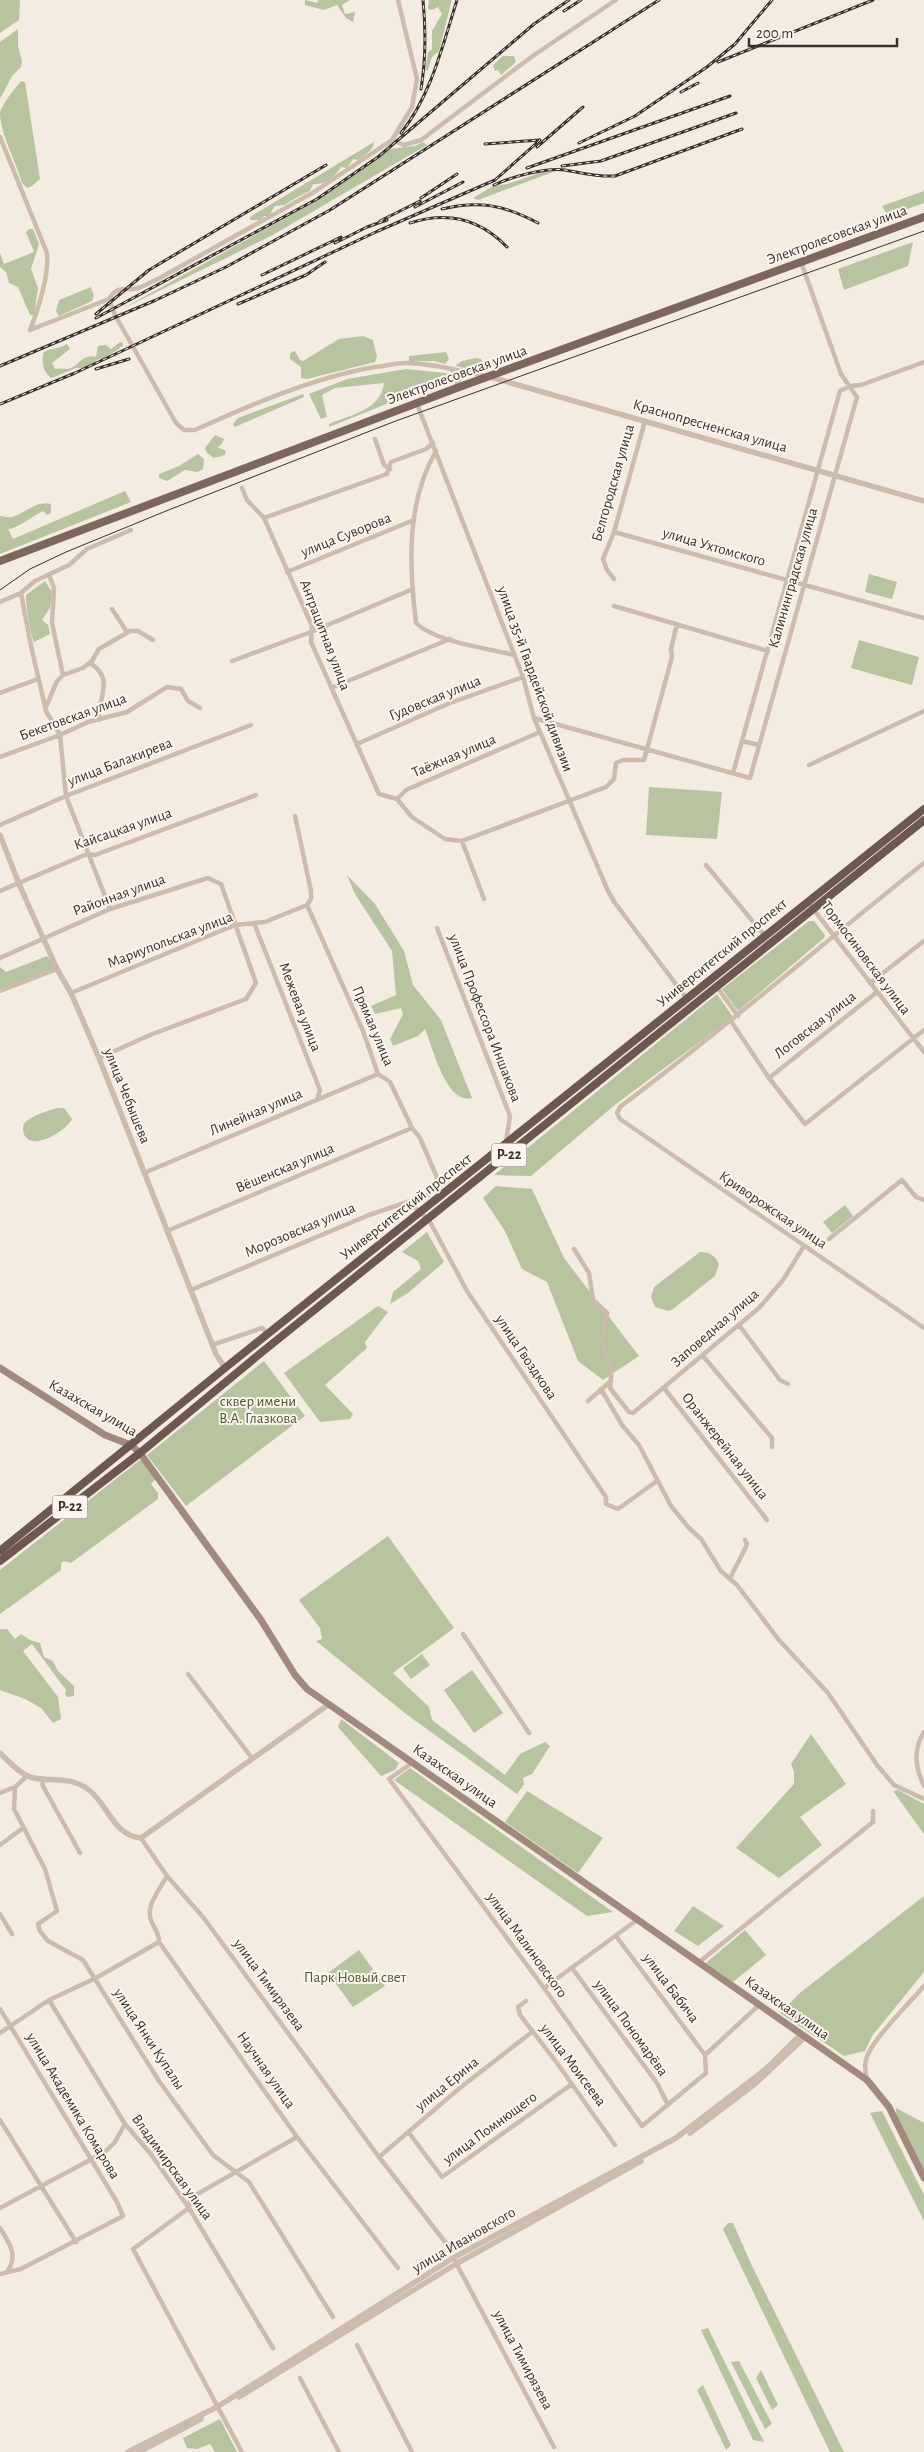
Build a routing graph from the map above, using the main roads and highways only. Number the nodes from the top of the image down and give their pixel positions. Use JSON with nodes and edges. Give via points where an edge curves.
{"nodes":[{"id":1,"x":924,"y":217,"type":"edge"},
{"id":2,"x":0,"y":561,"type":"edge"},
{"id":3,"x":924,"y":809,"type":"edge"},
{"id":4,"x":924,"y":820,"type":"edge"},
{"id":5,"x":331,"y":1285,"type":"junction"},
{"id":6,"x":337,"y":1292,"type":"junction"},
{"id":7,"x":0,"y":1368,"type":"edge"},
{"id":8,"x":131,"y":1445,"type":"junction"},
{"id":9,"x":140,"y":1453,"type":"junction"},
{"id":10,"x":0,"y":1552,"type":"edge"},
{"id":11,"x":0,"y":1561,"type":"edge"},
{"id":12,"x":924,"y":2178,"type":"edge"}],
"edges":[{"from":1,"to":2,"type":"main road","name":"Электролесовская улица","via":[[454,389]]},
{"from":3,"to":5,"type":"highway","name":"Университетский проспект","number":"Р-22"},
{"from":4,"to":6,"type":"highway","name":"Университетский проспект","number":"Р-22"},
{"from":5,"to":6,"type":"highway","via":[[337,1285]]},
{"from":5,"to":8,"type":"highway","name":"Университетский проспект","number":"Р-22"},
{"from":6,"to":9,"type":"highway","name":"Университетский проспект","number":"Р-22"},
{"from":7,"to":8,"type":"main road","name":"Казахская улица","via":[[106,1435]]},
{"from":8,"to":9,"type":"main road","name":"Казахская улица"},
{"from":8,"to":10,"type":"highway","name":"Университетский проспект","number":"Р-22"},
{"from":9,"to":11,"type":"highway","name":"Университетский проспект","number":"Р-22"},
{"from":9,"to":12,"type":"main road","name":"Казахская улица","via":[[307,1689],[867,2080],[889,2107]]}]}
